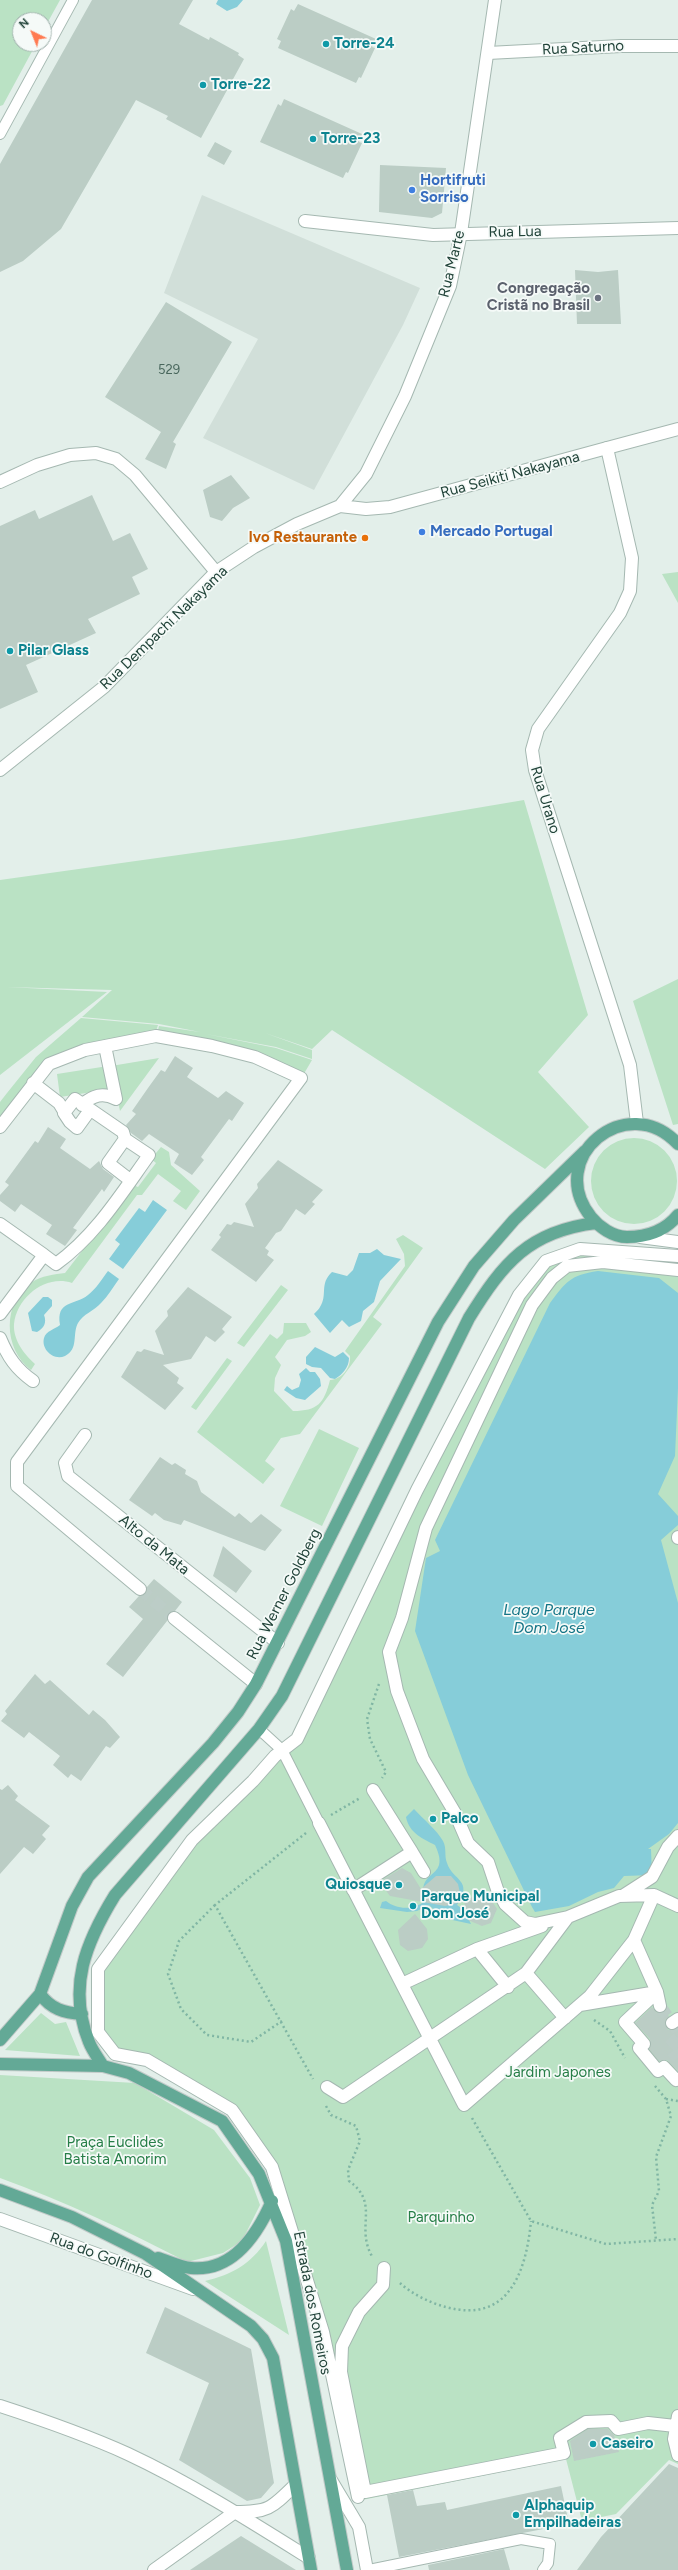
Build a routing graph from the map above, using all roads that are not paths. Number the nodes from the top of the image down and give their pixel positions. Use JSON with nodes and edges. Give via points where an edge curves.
{"nodes":[{"id":1,"x":73,"y":0,"type":"edge"},
{"id":2,"x":495,"y":0,"type":"edge"},
{"id":3,"x":678,"y":46,"type":"edge"},
{"id":4,"x":488,"y":53,"type":"junction"},
{"id":5,"x":0,"y":134,"type":"edge"},
{"id":6,"x":305,"y":221,"type":"dead end"},
{"id":7,"x":678,"y":228,"type":"edge"},
{"id":8,"x":461,"y":233,"type":"junction"},
{"id":9,"x":678,"y":429,"type":"edge"},
{"id":10,"x":607,"y":448,"type":"junction"},
{"id":11,"x":0,"y":482,"type":"edge"},
{"id":12,"x":340,"y":506,"type":"junction"},
{"id":13,"x":216,"y":572,"type":"junction"},
{"id":14,"x":0,"y":770,"type":"edge"},
{"id":15,"x":105,"y":1046,"type":"junction"},
{"id":16,"x":33,"y":1083,"type":"junction"},
{"id":17,"x":86,"y":1107,"type":"junction"},
{"id":18,"x":65,"y":1113,"type":"junction"},
{"id":19,"x":637,"y":1123,"type":"junction"},
{"id":20,"x":0,"y":1127,"type":"edge"},
{"id":21,"x":125,"y":1139,"type":"junction"},
{"id":22,"x":678,"y":1144,"type":"edge"},
{"id":23,"x":585,"y":1151,"type":"junction"},
{"id":24,"x":130,"y":1180,"type":"junction"},
{"id":25,"x":678,"y":1215,"type":"edge"},
{"id":26,"x":596,"y":1223,"type":"junction"},
{"id":27,"x":0,"y":1224,"type":"edge"},
{"id":28,"x":640,"y":1237,"type":"junction"},
{"id":29,"x":678,"y":1242,"type":"edge"},
{"id":30,"x":44,"y":1255,"type":"junction"},
{"id":31,"x":678,"y":1256,"type":"edge"},
{"id":32,"x":678,"y":1270,"type":"edge"},
{"id":33,"x":0,"y":1314,"type":"edge"},
{"id":34,"x":0,"y":1338,"type":"edge"},
{"id":35,"x":33,"y":1381,"type":"dead end"},
{"id":36,"x":85,"y":1435,"type":"dead end"},
{"id":37,"x":140,"y":1589,"type":"tunnel mouth"},
{"id":38,"x":174,"y":1618,"type":"tunnel mouth"},
{"id":39,"x":278,"y":1643,"type":"junction"},
{"id":40,"x":256,"y":1684,"type":"junction"},
{"id":41,"x":259,"y":1729,"type":"junction"},
{"id":42,"x":282,"y":1750,"type":"junction"},
{"id":43,"x":373,"y":1790,"type":"road end"},
{"id":44,"x":319,"y":1823,"type":"joint"},
{"id":45,"x":678,"y":1836,"type":"edge"},
{"id":46,"x":412,"y":1852,"type":"junction"},
{"id":47,"x":424,"y":1872,"type":"dead end"},
{"id":48,"x":354,"y":1890,"type":"junction"},
{"id":49,"x":624,"y":1895,"type":"junction"},
{"id":50,"x":654,"y":1895,"type":"junction"},
{"id":51,"x":678,"y":1906,"type":"edge"},
{"id":52,"x":568,"y":1917,"type":"junction"},
{"id":53,"x":634,"y":1940,"type":"junction"},
{"id":54,"x":477,"y":1949,"type":"junction"},
{"id":55,"x":526,"y":1973,"type":"junction"},
{"id":56,"x":402,"y":1984,"type":"junction"},
{"id":57,"x":508,"y":1987,"type":"junction"},
{"id":58,"x":657,"y":1992,"type":"junction"},
{"id":59,"x":40,"y":1994,"type":"junction"},
{"id":60,"x":579,"y":2005,"type":"junction"},
{"id":61,"x":660,"y":2006,"type":"tunnel mouth"},
{"id":62,"x":82,"y":2014,"type":"junction"},
{"id":63,"x":567,"y":2016,"type":"junction"},
{"id":64,"x":0,"y":2040,"type":"edge"},
{"id":65,"x":431,"y":2040,"type":"junction"},
{"id":66,"x":0,"y":2064,"type":"edge"},
{"id":67,"x":103,"y":2066,"type":"junction"},
{"id":68,"x":678,"y":2079,"type":"edge"},
{"id":69,"x":327,"y":2087,"type":"road end"},
{"id":70,"x":0,"y":2190,"type":"edge"},
{"id":71,"x":272,"y":2201,"type":"junction"},
{"id":72,"x":0,"y":2219,"type":"edge"},
{"id":73,"x":146,"y":2254,"type":"junction"},
{"id":74,"x":384,"y":2268,"type":"road end"},
{"id":75,"x":202,"y":2292,"type":"junction"},
{"id":76,"x":0,"y":2406,"type":"edge"},
{"id":77,"x":676,"y":2421,"type":"edge"},
{"id":78,"x":678,"y":2455,"type":"edge"},
{"id":79,"x":328,"y":2475,"type":"junction"},
{"id":80,"x":294,"y":2486,"type":"junction"},
{"id":81,"x":358,"y":2497,"type":"dead end"},
{"id":82,"x":235,"y":2512,"type":"junction"},
{"id":83,"x":309,"y":2558,"type":"junction"},
{"id":84,"x":154,"y":2570,"type":"edge"},
{"id":85,"x":311,"y":2570,"type":"edge"},
{"id":86,"x":347,"y":2570,"type":"edge"},
{"id":87,"x":368,"y":2570,"type":"edge"},
{"id":88,"x":543,"y":2570,"type":"edge"}],
"edges":[{"from":1,"to":5,"type":"lane"},
{"from":2,"to":4,"type":"street","name":"Rua Marte"},
{"from":3,"to":4,"type":"street","name":"Rua Saturno","via":[[620,46]]},
{"from":4,"to":8,"type":"street","name":"Rua Marte"},
{"from":6,"to":8,"type":"street","name":"Rua Lua","via":[[433,235]]},
{"from":7,"to":8,"type":"street","name":"Rua Lua"},
{"from":8,"to":12,"type":"street","name":"Rua Marte","via":[[450,286],[405,396],[366,474]]},
{"from":9,"to":10,"type":"street","name":"Rua Seikiti Nakayama"},
{"from":10,"to":12,"type":"street","name":"Rua Seikiti Nakayama","via":[[390,507],[366,509]]},
{"from":10,"to":19,"type":"street","name":"Rua Urano","via":[[632,558],[630,591],[620,613],[545,718],[532,750],[535,770],[630,1064]]},
{"from":11,"to":13,"type":"street","via":[[37,465],[70,455],[96,453],[116,459],[135,475]]},
{"from":12,"to":13,"type":"street","name":"Rua Dempachi Nakayama","via":[[297,524],[254,547]]},
{"from":13,"to":14,"type":"street","name":"Rua Dempachi Nakayama","via":[[104,687]]},
{"from":15,"to":16,"type":"street","via":[[85,1050],[49,1064]]},
{"from":15,"to":17,"type":"street","via":[[116,1099],[101,1094],[90,1098]]},
{"from":15,"to":37,"type":"street","via":[[156,1036],[255,1057],[301,1078],[17,1462],[17,1486]]},
{"from":16,"to":18,"type":"street","via":[[59,1103]]},
{"from":16,"to":20,"type":"street"},
{"from":17,"to":18,"type":"street","via":[[75,1099]]},
{"from":17,"to":18,"type":"street","via":[[77,1128]]},
{"from":17,"to":21,"type":"street","via":[[123,1132]]},
{"from":19,"to":22,"type":"main road","via":[[659,1129]]},
{"from":19,"to":23,"type":"main road","name":"Rua Werner Goldberg","via":[[607,1130]]},
{"from":21,"to":24,"type":"street","via":[[108,1163]]},
{"from":21,"to":24,"type":"street","via":[[149,1154]]},
{"from":23,"to":26,"type":"main road","via":[[578,1170],[577,1189],[584,1208]]},
{"from":23,"to":39,"type":"main road","name":"Rua Werner Goldberg","via":[[514,1220],[474,1266],[438,1322]]},
{"from":24,"to":30,"type":"street","via":[[100,1223],[71,1254],[56,1264]]},
{"from":25,"to":28,"type":"main road","via":[[657,1232]]},
{"from":26,"to":28,"type":"main road","via":[[609,1232],[624,1237]]},
{"from":26,"to":41,"type":"main road","via":[[569,1226],[525,1247],[485,1292],[469,1318],[282,1696]]},
{"from":27,"to":30,"type":"street"},
{"from":28,"to":29,"type":"street"},
{"from":30,"to":33,"type":"street"},
{"from":31,"to":42,"type":"street","via":[[580,1249],[546,1261],[519,1295],[417,1490],[297,1739]]},
{"from":32,"to":52,"type":"street","via":[[603,1262],[567,1266],[552,1278],[536,1300],[464,1442],[426,1528],[402,1618],[389,1652],[397,1690],[423,1760],[455,1813],[468,1843],[488,1862],[505,1904],[525,1922],[535,1924]]},
{"from":34,"to":35,"type":"street","via":[[8,1358],[22,1374]]},
{"from":36,"to":39,"type":"street","name":"Alto da Mata","via":[[65,1463],[68,1476]]},
{"from":38,"to":40,"type":"street"},
{"from":39,"to":40,"type":"main road","name":"Rua Werner Goldberg"},
{"from":40,"to":59,"type":"main road","name":"Rua Werner Goldberg","via":[[217,1738],[88,1877],[72,1906]]},
{"from":41,"to":42,"type":"lane"},
{"from":41,"to":62,"type":"main road","via":[[147,1856],[99,1921],[82,1962],[79,1987]]},
{"from":42,"to":44,"type":"lane"},
{"from":42,"to":81,"type":"street","via":[[192,1840],[98,1969],[98,2032],[115,2054],[147,2060],[232,2110],[272,2167],[323,2332]]},
{"from":43,"to":46,"type":"street"},
{"from":44,"to":48,"type":"street"},
{"from":45,"to":49,"type":"street","via":[[668,1847],[652,1877]]},
{"from":46,"to":47,"type":"street"},
{"from":46,"to":48,"type":"street"},
{"from":48,"to":56,"type":"street"},
{"from":49,"to":50,"type":"street"},
{"from":49,"to":52,"type":"street"},
{"from":50,"to":51,"type":"street"},
{"from":50,"to":53,"type":"street"},
{"from":52,"to":54,"type":"street"},
{"from":52,"to":55,"type":"street"},
{"from":53,"to":58,"type":"street"},
{"from":53,"to":60,"type":"street","via":[[590,1996]]},
{"from":54,"to":56,"type":"street"},
{"from":54,"to":57,"type":"street"},
{"from":55,"to":57,"type":"street"},
{"from":55,"to":63,"type":"street"},
{"from":56,"to":65,"type":"street"},
{"from":57,"to":65,"type":"street"},
{"from":58,"to":60,"type":"street"},
{"from":58,"to":61,"type":"street"},
{"from":58,"to":68,"type":"street","via":[[625,2022],[644,2044],[639,2048],[658,2070],[664,2067],[676,2080]]},
{"from":59,"to":62,"type":"main road","via":[[53,2008]]},
{"from":59,"to":64,"type":"main road","name":"Rua Werner Goldberg"},
{"from":60,"to":63,"type":"street"},
{"from":62,"to":67,"type":"main road","via":[[89,2044]]},
{"from":63,"to":65,"type":"street","via":[[464,2105]]},
{"from":65,"to":69,"type":"street","via":[[343,2097]]},
{"from":66,"to":67,"type":"main road","name":"Estrada dos Romeiros"},
{"from":67,"to":71,"type":"main road","name":"Estrada dos Romeiros","via":[[129,2073],[222,2121],[259,2174]]},
{"from":70,"to":73,"type":"main road","via":[[72,2217]]},
{"from":71,"to":73,"type":"main road","via":[[261,2225],[247,2244],[232,2257],[210,2268],[189,2268]]},
{"from":71,"to":79,"type":"main road","name":"Estrada dos Romeiros","via":[[286,2241]]},
{"from":72,"to":75,"type":"street","name":"Rua do Golfinho"},
{"from":73,"to":75,"type":"main road"},
{"from":74,"to":77,"type":"street","via":[[383,2285],[359,2312],[342,2346],[341,2372],[365,2492],[564,2453],[560,2438],[586,2422],[611,2421],[618,2429]]},
{"from":75,"to":80,"type":"main road","via":[[251,2326],[263,2339],[273,2358]]},
{"from":76,"to":82,"type":"street","via":[[49,2422],[128,2454]]},
{"from":77,"to":78,"type":"street","via":[[674,2439]]},
{"from":79,"to":86,"type":"main road","name":"Estrada dos Romeiros"},
{"from":79,"to":87,"type":"street","via":[[359,2527]]},
{"from":80,"to":82,"type":"street","via":[[271,2507],[261,2512]]},
{"from":80,"to":83,"type":"main road"},
{"from":82,"to":83,"type":"street"},
{"from":82,"to":84,"type":"street"},
{"from":83,"to":85,"type":"main road"},
{"from":87,"to":88,"type":"lane","via":[[521,2539],[550,2544],[548,2563]]}]}
